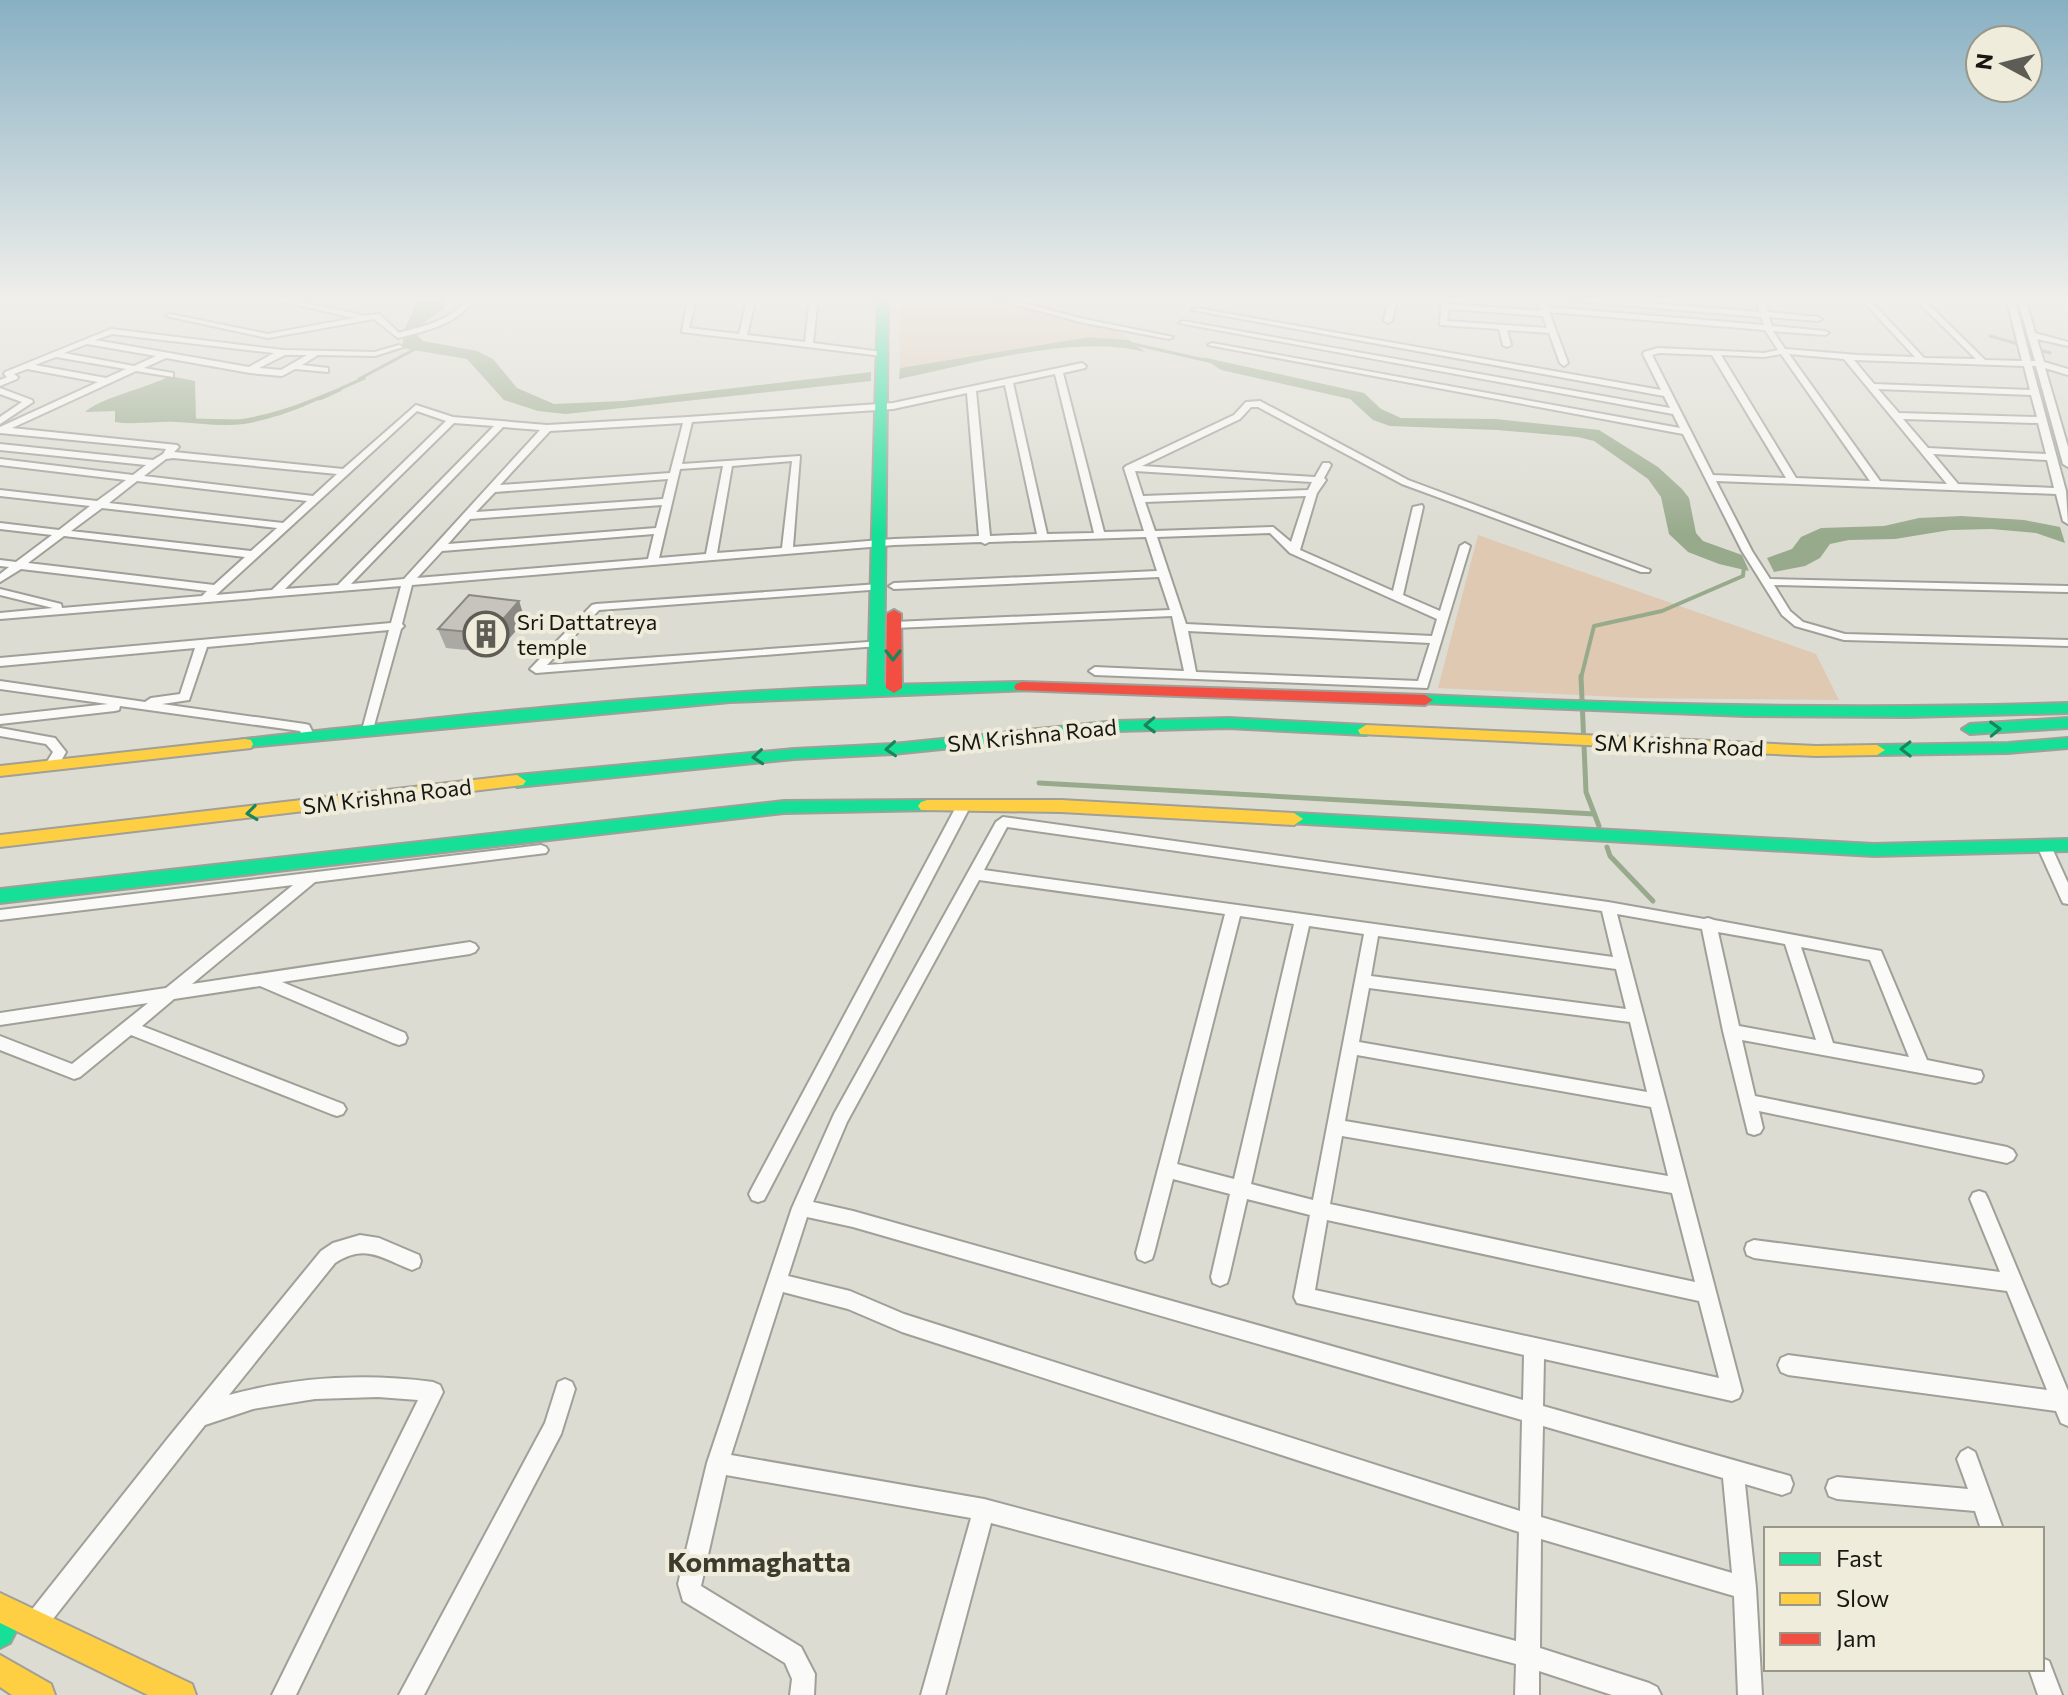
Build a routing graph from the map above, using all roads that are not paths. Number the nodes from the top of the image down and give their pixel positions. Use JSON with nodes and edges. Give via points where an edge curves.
{"nodes":[{"id":1,"x":81,"y":376,"type":"edge"},
{"id":2,"x":118,"y":376,"type":"edge"},
{"id":3,"x":885,"y":376,"type":"edge"},
{"id":4,"x":889,"y":376,"type":"edge"},
{"id":5,"x":1032,"y":376,"type":"edge"},
{"id":6,"x":1059,"y":376,"type":"edge"},
{"id":7,"x":1384,"y":376,"type":"edge"},
{"id":8,"x":1478,"y":376,"type":"edge"},
{"id":9,"x":1565,"y":376,"type":"edge"},
{"id":10,"x":1659,"y":376,"type":"edge"},
{"id":11,"x":1729,"y":376,"type":"edge"},
{"id":12,"x":1800,"y":376,"type":"edge"},
{"id":13,"x":1863,"y":376,"type":"edge"},
{"id":14,"x":2031,"y":376,"type":"edge"},
{"id":15,"x":2043,"y":376,"type":"edge"},
{"id":16,"x":107,"y":381,"type":"junction"},
{"id":17,"x":1008,"y":381,"type":"junction"},
{"id":18,"x":1871,"y":386,"type":"junction"},
{"id":19,"x":971,"y":389,"type":"junction"},
{"id":20,"x":0,"y":391,"type":"edge"},
{"id":21,"x":2035,"y":393,"type":"junction"},
{"id":22,"x":1667,"y":394,"type":"junction"},
{"id":23,"x":888,"y":406,"type":"junction"},
{"id":24,"x":1676,"y":412,"type":"junction"},
{"id":25,"x":1896,"y":416,"type":"junction"},
{"id":26,"x":452,"y":420,"type":"junction"},
{"id":27,"x":688,"y":420,"type":"junction"},
{"id":28,"x":2043,"y":420,"type":"junction"},
{"id":29,"x":499,"y":426,"type":"junction"},
{"id":30,"x":0,"y":427,"type":"edge"},
{"id":31,"x":547,"y":428,"type":"junction"},
{"id":32,"x":1687,"y":432,"type":"junction"},
{"id":33,"x":0,"y":447,"type":"edge"},
{"id":34,"x":1925,"y":451,"type":"junction"},
{"id":35,"x":2052,"y":457,"type":"junction"},
{"id":36,"x":158,"y":460,"type":"junction"},
{"id":37,"x":0,"y":462,"type":"edge"},
{"id":38,"x":728,"y":463,"type":"junction"},
{"id":39,"x":2068,"y":464,"type":"edge"},
{"id":40,"x":1326,"y":465,"type":"dead end"},
{"id":41,"x":1129,"y":468,"type":"junction"},
{"id":42,"x":673,"y":471,"type":"junction"},
{"id":43,"x":345,"y":472,"type":"junction"},
{"id":44,"x":133,"y":478,"type":"junction"},
{"id":45,"x":1711,"y":478,"type":"junction"},
{"id":46,"x":1321,"y":480,"type":"junction"},
{"id":47,"x":1793,"y":481,"type":"junction"},
{"id":48,"x":1877,"y":484,"type":"junction"},
{"id":49,"x":1955,"y":487,"type":"junction"},
{"id":50,"x":492,"y":489,"type":"junction"},
{"id":51,"x":2061,"y":491,"type":"junction"},
{"id":52,"x":0,"y":493,"type":"edge"},
{"id":53,"x":1312,"y":493,"type":"junction"},
{"id":54,"x":315,"y":499,"type":"junction"},
{"id":55,"x":1140,"y":499,"type":"junction"},
{"id":56,"x":665,"y":502,"type":"junction"},
{"id":57,"x":100,"y":503,"type":"junction"},
{"id":58,"x":1418,"y":507,"type":"dead end"},
{"id":59,"x":2067,"y":514,"type":"edge"},
{"id":60,"x":468,"y":516,"type":"junction"},
{"id":61,"x":0,"y":526,"type":"edge"},
{"id":62,"x":285,"y":526,"type":"junction"},
{"id":63,"x":658,"y":531,"type":"junction"},
{"id":64,"x":60,"y":533,"type":"junction"},
{"id":65,"x":1148,"y":535,"type":"junction"},
{"id":66,"x":1100,"y":536,"type":"junction"},
{"id":67,"x":1043,"y":538,"type":"junction"},
{"id":68,"x":985,"y":541,"type":"junction"},
{"id":69,"x":886,"y":543,"type":"junction"},
{"id":70,"x":1465,"y":546,"type":"dead end"},
{"id":71,"x":439,"y":548,"type":"junction"},
{"id":72,"x":1294,"y":551,"type":"junction"},
{"id":73,"x":787,"y":552,"type":"junction"},
{"id":74,"x":254,"y":555,"type":"junction"},
{"id":75,"x":711,"y":558,"type":"junction"},
{"id":76,"x":0,"y":563,"type":"edge"},
{"id":77,"x":652,"y":563,"type":"junction"},
{"id":78,"x":19,"y":565,"type":"junction"},
{"id":79,"x":1645,"y":570,"type":"dead end"},
{"id":80,"x":1162,"y":574,"type":"junction"},
{"id":81,"x":0,"y":579,"type":"edge"},
{"id":82,"x":1766,"y":582,"type":"junction"},
{"id":83,"x":407,"y":583,"type":"junction"},
{"id":84,"x":886,"y":586,"type":"junction"},
{"id":85,"x":216,"y":589,"type":"junction"},
{"id":86,"x":340,"y":589,"type":"junction"},
{"id":87,"x":2068,"y":589,"type":"edge"},
{"id":88,"x":0,"y":592,"type":"edge"},
{"id":89,"x":274,"y":594,"type":"junction"},
{"id":90,"x":1397,"y":597,"type":"junction"},
{"id":91,"x":205,"y":600,"type":"junction"},
{"id":92,"x":65,"y":609,"type":"junction"},
{"id":93,"x":1174,"y":613,"type":"junction"},
{"id":94,"x":0,"y":616,"type":"edge"},
{"id":95,"x":1443,"y":617,"type":"junction"},
{"id":96,"x":894,"y":625,"type":"junction"},
{"id":97,"x":398,"y":626,"type":"junction"},
{"id":98,"x":1181,"y":627,"type":"junction"},
{"id":99,"x":1437,"y":640,"type":"junction"},
{"id":100,"x":203,"y":642,"type":"junction"},
{"id":101,"x":878,"y":643,"type":"junction"},
{"id":102,"x":2068,"y":643,"type":"edge"},
{"id":103,"x":0,"y":662,"type":"edge"},
{"id":104,"x":1095,"y":671,"type":"dead end"},
{"id":105,"x":1191,"y":675,"type":"junction"},
{"id":106,"x":0,"y":685,"type":"edge"},
{"id":107,"x":885,"y":688,"type":"junction"},
{"id":108,"x":134,"y":705,"type":"junction"},
{"id":109,"x":2068,"y":708,"type":"edge"},
{"id":110,"x":1456,"y":719,"type":"junction"},
{"id":111,"x":0,"y":720,"type":"edge"},
{"id":112,"x":2068,"y":723,"type":"edge"},
{"id":113,"x":368,"y":730,"type":"junction"},
{"id":114,"x":0,"y":732,"type":"edge"},
{"id":115,"x":309,"y":737,"type":"junction"},
{"id":116,"x":2068,"y":743,"type":"edge"},
{"id":117,"x":836,"y":744,"type":"junction"},
{"id":118,"x":52,"y":765,"type":"junction"},
{"id":119,"x":0,"y":771,"type":"edge"},
{"id":120,"x":524,"y":772,"type":"junction"},
{"id":121,"x":964,"y":805,"type":"junction"},
{"id":122,"x":0,"y":822,"type":"edge"},
{"id":123,"x":0,"y":841,"type":"edge"},
{"id":124,"x":2068,"y":845,"type":"edge"},
{"id":125,"x":2045,"y":848,"type":"junction"},
{"id":126,"x":541,"y":850,"type":"dead end"},
{"id":127,"x":974,"y":874,"type":"junction"},
{"id":128,"x":310,"y":879,"type":"junction"},
{"id":129,"x":0,"y":896,"type":"edge"},
{"id":130,"x":2068,"y":899,"type":"edge"},
{"id":131,"x":1608,"y":907,"type":"junction"},
{"id":132,"x":1234,"y":909,"type":"junction"},
{"id":133,"x":0,"y":915,"type":"edge"},
{"id":134,"x":1303,"y":919,"type":"junction"},
{"id":135,"x":1708,"y":923,"type":"junction"},
{"id":136,"x":1372,"y":929,"type":"junction"},
{"id":137,"x":1791,"y":939,"type":"junction"},
{"id":138,"x":470,"y":948,"type":"dead end"},
{"id":139,"x":1622,"y":964,"type":"junction"},
{"id":140,"x":259,"y":978,"type":"junction"},
{"id":141,"x":1362,"y":981,"type":"junction"},
{"id":142,"x":178,"y":990,"type":"junction"},
{"id":143,"x":1636,"y":1017,"type":"junction"},
{"id":144,"x":0,"y":1019,"type":"edge"},
{"id":145,"x":130,"y":1028,"type":"junction"},
{"id":146,"x":1731,"y":1031,"type":"junction"},
{"id":147,"x":399,"y":1038,"type":"dead end"},
{"id":148,"x":0,"y":1043,"type":"edge"},
{"id":149,"x":1350,"y":1047,"type":"junction"},
{"id":150,"x":1827,"y":1049,"type":"junction"},
{"id":151,"x":1921,"y":1066,"type":"junction"},
{"id":152,"x":1975,"y":1076,"type":"dead end"},
{"id":153,"x":1657,"y":1101,"type":"junction"},
{"id":154,"x":1748,"y":1102,"type":"junction"},
{"id":155,"x":337,"y":1109,"type":"dead end"},
{"id":156,"x":1335,"y":1127,"type":"junction"},
{"id":157,"x":1754,"y":1128,"type":"dead end"},
{"id":158,"x":2007,"y":1155,"type":"dead end"},
{"id":159,"x":1166,"y":1169,"type":"junction"},
{"id":160,"x":1679,"y":1186,"type":"junction"},
{"id":161,"x":1240,"y":1188,"type":"junction"},
{"id":162,"x":758,"y":1194,"type":"dead end"},
{"id":163,"x":1979,"y":1199,"type":"dead end"},
{"id":164,"x":801,"y":1208,"type":"junction"},
{"id":165,"x":1320,"y":1210,"type":"junction"},
{"id":166,"x":1754,"y":1249,"type":"dead end"},
{"id":167,"x":1145,"y":1253,"type":"dead end"},
{"id":168,"x":412,"y":1261,"type":"dead end"},
{"id":169,"x":1220,"y":1277,"type":"dead end"},
{"id":170,"x":777,"y":1282,"type":"junction"},
{"id":171,"x":2013,"y":1283,"type":"junction"},
{"id":172,"x":1707,"y":1294,"type":"junction"},
{"id":173,"x":1534,"y":1348,"type":"junction"},
{"id":174,"x":1788,"y":1365,"type":"dead end"},
{"id":175,"x":565,"y":1389,"type":"dead end"},
{"id":176,"x":2065,"y":1409,"type":"edge"},
{"id":177,"x":1532,"y":1413,"type":"junction"},
{"id":178,"x":201,"y":1416,"type":"junction"},
{"id":179,"x":1968,"y":1459,"type":"dead end"},
{"id":180,"x":718,"y":1463,"type":"junction"},
{"id":181,"x":1733,"y":1470,"type":"junction"},
{"id":182,"x":1782,"y":1484,"type":"dead end"},
{"id":183,"x":1837,"y":1488,"type":"dead end"},
{"id":184,"x":1982,"y":1501,"type":"junction"},
{"id":185,"x":984,"y":1510,"type":"junction"},
{"id":186,"x":1530,"y":1525,"type":"junction"},
{"id":187,"x":1991,"y":1527,"type":"edge"},
{"id":188,"x":1745,"y":1588,"type":"junction"},
{"id":189,"x":5,"y":1611,"type":"edge"},
{"id":190,"x":34,"y":1626,"type":"junction"},
{"id":191,"x":0,"y":1633,"type":"edge"},
{"id":192,"x":1528,"y":1656,"type":"junction"},
{"id":193,"x":0,"y":1670,"type":"edge"},
{"id":194,"x":2042,"y":1671,"type":"edge"},
{"id":195,"x":40,"y":1695,"type":"edge"},
{"id":196,"x":181,"y":1695,"type":"edge"},
{"id":197,"x":284,"y":1695,"type":"edge"},
{"id":198,"x":411,"y":1695,"type":"edge"},
{"id":199,"x":802,"y":1695,"type":"edge"},
{"id":200,"x":933,"y":1695,"type":"edge"},
{"id":201,"x":1527,"y":1695,"type":"edge"},
{"id":202,"x":1649,"y":1695,"type":"edge"},
{"id":203,"x":1750,"y":1695,"type":"edge"},
{"id":204,"x":2050,"y":1695,"type":"edge"}],
"edges":[{"from":1,"to":16,"type":"street"},
{"from":2,"to":16,"type":"street"},
{"from":3,"to":23,"type":"main road"},
{"from":4,"to":23,"type":"main road"},
{"from":5,"to":17,"type":"street"},
{"from":6,"to":66,"type":"street"},
{"from":7,"to":32,"type":"street"},
{"from":8,"to":24,"type":"street"},
{"from":9,"to":22,"type":"street"},
{"from":10,"to":22,"type":"street"},
{"from":11,"to":47,"type":"street"},
{"from":12,"to":48,"type":"street"},
{"from":13,"to":18,"type":"street"},
{"from":14,"to":21,"type":"street"},
{"from":15,"to":39,"type":"street"},
{"from":16,"to":30,"type":"street"},
{"from":17,"to":19,"type":"street"},
{"from":17,"to":67,"type":"street"},
{"from":18,"to":21,"type":"street"},
{"from":18,"to":25,"type":"street"},
{"from":19,"to":23,"type":"street"},
{"from":19,"to":68,"type":"street"},
{"from":20,"to":30,"type":"street","via":[[29,402]]},
{"from":21,"to":28,"type":"street"},
{"from":22,"to":24,"type":"street"},
{"from":23,"to":27,"type":"street"},
{"from":23,"to":69,"type":"main road"},
{"from":24,"to":32,"type":"street"},
{"from":25,"to":28,"type":"street"},
{"from":25,"to":34,"type":"street"},
{"from":26,"to":29,"type":"street"},
{"from":26,"to":43,"type":"street","via":[[416,408]]},
{"from":26,"to":89,"type":"street"},
{"from":27,"to":31,"type":"street"},
{"from":27,"to":42,"type":"street"},
{"from":28,"to":35,"type":"street"},
{"from":29,"to":31,"type":"street"},
{"from":29,"to":86,"type":"street"},
{"from":30,"to":36,"type":"street","via":[[174,447]]},
{"from":31,"to":50,"type":"street"},
{"from":32,"to":45,"type":"street"},
{"from":33,"to":36,"type":"street"},
{"from":34,"to":35,"type":"street"},
{"from":34,"to":49,"type":"street"},
{"from":35,"to":51,"type":"street"},
{"from":36,"to":43,"type":"street","via":[[173,455]]},
{"from":36,"to":44,"type":"street"},
{"from":37,"to":44,"type":"street"},
{"from":38,"to":42,"type":"street"},
{"from":38,"to":73,"type":"street","via":[[797,458]]},
{"from":38,"to":75,"type":"street"},
{"from":40,"to":46,"type":"street"},
{"from":41,"to":46,"type":"street"},
{"from":41,"to":55,"type":"street"},
{"from":41,"to":79,"type":"street","via":[[1237,417],[1249,404],[1260,404],[1405,482]]},
{"from":42,"to":50,"type":"street"},
{"from":42,"to":56,"type":"street"},
{"from":43,"to":54,"type":"street"},
{"from":44,"to":54,"type":"street"},
{"from":44,"to":57,"type":"street"},
{"from":45,"to":47,"type":"street"},
{"from":45,"to":82,"type":"street"},
{"from":46,"to":53,"type":"street"},
{"from":47,"to":48,"type":"street"},
{"from":48,"to":49,"type":"street"},
{"from":49,"to":51,"type":"street"},
{"from":50,"to":60,"type":"street"},
{"from":51,"to":59,"type":"street"},
{"from":52,"to":57,"type":"street"},
{"from":53,"to":55,"type":"street"},
{"from":53,"to":72,"type":"street"},
{"from":54,"to":62,"type":"street"},
{"from":55,"to":65,"type":"street"},
{"from":56,"to":60,"type":"street"},
{"from":56,"to":63,"type":"street"},
{"from":57,"to":62,"type":"street"},
{"from":57,"to":64,"type":"street"},
{"from":58,"to":90,"type":"street"},
{"from":60,"to":71,"type":"street"},
{"from":61,"to":64,"type":"street"},
{"from":62,"to":74,"type":"street"},
{"from":63,"to":71,"type":"street"},
{"from":63,"to":77,"type":"street"},
{"from":64,"to":74,"type":"street"},
{"from":64,"to":78,"type":"street"},
{"from":65,"to":66,"type":"street"},
{"from":65,"to":72,"type":"street","via":[[1273,530]]},
{"from":65,"to":80,"type":"street"},
{"from":66,"to":67,"type":"street"},
{"from":67,"to":68,"type":"street"},
{"from":68,"to":69,"type":"street"},
{"from":69,"to":73,"type":"street"},
{"from":69,"to":84,"type":"main road"},
{"from":70,"to":95,"type":"street"},
{"from":71,"to":83,"type":"street"},
{"from":72,"to":90,"type":"street"},
{"from":73,"to":75,"type":"street"},
{"from":74,"to":85,"type":"street"},
{"from":75,"to":77,"type":"street"},
{"from":76,"to":78,"type":"street"},
{"from":77,"to":83,"type":"street"},
{"from":78,"to":81,"type":"street"},
{"from":78,"to":85,"type":"street"},
{"from":80,"to":84,"type":"street"},
{"from":80,"to":93,"type":"street"},
{"from":82,"to":87,"type":"street"},
{"from":82,"to":102,"type":"street","via":[[1786,613],[1819,632]]},
{"from":83,"to":86,"type":"street"},
{"from":83,"to":97,"type":"street"},
{"from":84,"to":96,"type":"main road"},
{"from":84,"to":101,"type":"main road"},
{"from":84,"to":101,"type":"street","via":[[596,607],[536,669]]},
{"from":85,"to":91,"type":"street"},
{"from":86,"to":89,"type":"street"},
{"from":88,"to":92,"type":"street"},
{"from":89,"to":91,"type":"street"},
{"from":90,"to":95,"type":"street"},
{"from":91,"to":92,"type":"street"},
{"from":92,"to":94,"type":"street"},
{"from":93,"to":96,"type":"street"},
{"from":93,"to":98,"type":"street"},
{"from":95,"to":99,"type":"street"},
{"from":96,"to":107,"type":"main road","one_way":true},
{"from":97,"to":100,"type":"street"},
{"from":97,"to":113,"type":"street"},
{"from":98,"to":99,"type":"street"},
{"from":98,"to":105,"type":"street"},
{"from":99,"to":105,"type":"street","via":[[1423,685]]},
{"from":100,"to":103,"type":"street"},
{"from":100,"to":108,"type":"street","via":[[185,697]]},
{"from":101,"to":107,"type":"main road"},
{"from":104,"to":105,"type":"street"},
{"from":106,"to":108,"type":"street"},
{"from":107,"to":110,"type":"main road","name":"SM Krishna Road","via":[[1031,687]]},
{"from":107,"to":113,"type":"main road","name":"SM Krishna Road"},
{"from":108,"to":111,"type":"street"},
{"from":108,"to":115,"type":"street","via":[[305,728]]},
{"from":109,"to":110,"type":"main road","name":"SM Krishna Road","via":[[1960,715]]},
{"from":110,"to":112,"type":"main road","name":"SM Krishna Road","one_way":true,"via":[[1805,734]]},
{"from":116,"to":110,"type":"main road","name":"SM Krishna Road","one_way":true,"via":[[1816,751]]},
{"from":110,"to":117,"type":"main road","name":"SM Krishna Road","via":[[1186,706],[1114,709]]},
{"from":113,"to":115,"type":"main road","name":"SM Krishna Road"},
{"from":114,"to":118,"type":"street","via":[[50,741],[60,752]]},
{"from":115,"to":118,"type":"main road","name":"SM Krishna Road"},
{"from":117,"to":120,"type":"main road","name":"SM Krishna Road","one_way":true},
{"from":117,"to":120,"type":"main road","name":"SM Krishna Road","via":[[605,753]]},
{"from":118,"to":119,"type":"main road","name":"SM Krishna Road"},
{"from":120,"to":122,"type":"main road","name":"SM Krishna Road"},
{"from":120,"to":123,"type":"main road","name":"SM Krishna Road","one_way":true},
{"from":121,"to":125,"type":"main road","via":[[1874,850]]},
{"from":121,"to":129,"type":"main road","via":[[784,807]]},
{"from":121,"to":162,"type":"street"},
{"from":124,"to":125,"type":"main road"},
{"from":125,"to":130,"type":"street"},
{"from":126,"to":128,"type":"street"},
{"from":127,"to":131,"type":"street","via":[[1003,822]]},
{"from":127,"to":132,"type":"street"},
{"from":127,"to":164,"type":"street","via":[[840,1119]]},
{"from":128,"to":133,"type":"street"},
{"from":128,"to":142,"type":"street"},
{"from":131,"to":135,"type":"street"},
{"from":131,"to":139,"type":"street"},
{"from":132,"to":134,"type":"street"},
{"from":132,"to":159,"type":"street"},
{"from":134,"to":136,"type":"street"},
{"from":134,"to":161,"type":"street"},
{"from":135,"to":137,"type":"street"},
{"from":135,"to":146,"type":"street"},
{"from":136,"to":139,"type":"street"},
{"from":136,"to":141,"type":"street"},
{"from":137,"to":150,"type":"street"},
{"from":137,"to":151,"type":"street","via":[[1876,955]]},
{"from":138,"to":140,"type":"street"},
{"from":139,"to":143,"type":"street"},
{"from":140,"to":142,"type":"street"},
{"from":140,"to":147,"type":"street"},
{"from":141,"to":143,"type":"street"},
{"from":141,"to":149,"type":"street"},
{"from":142,"to":144,"type":"street"},
{"from":142,"to":145,"type":"street"},
{"from":143,"to":153,"type":"street"},
{"from":145,"to":148,"type":"street","via":[[74,1072]]},
{"from":145,"to":155,"type":"street"},
{"from":146,"to":150,"type":"street"},
{"from":146,"to":154,"type":"street"},
{"from":149,"to":153,"type":"street"},
{"from":149,"to":156,"type":"street"},
{"from":150,"to":151,"type":"street"},
{"from":151,"to":152,"type":"street"},
{"from":153,"to":160,"type":"street"},
{"from":154,"to":157,"type":"street"},
{"from":154,"to":158,"type":"street"},
{"from":156,"to":160,"type":"street"},
{"from":156,"to":165,"type":"street"},
{"from":159,"to":161,"type":"street"},
{"from":159,"to":167,"type":"street"},
{"from":160,"to":172,"type":"street"},
{"from":161,"to":165,"type":"street"},
{"from":161,"to":169,"type":"street"},
{"from":163,"to":171,"type":"street"},
{"from":164,"to":170,"type":"street"},
{"from":164,"to":177,"type":"street"},
{"from":165,"to":172,"type":"street"},
{"from":165,"to":173,"type":"street","via":[[1304,1297]]},
{"from":166,"to":171,"type":"street"},
{"from":168,"to":178,"type":"street","via":[[367,1242],[343,1245]]},
{"from":170,"to":180,"type":"street"},
{"from":170,"to":186,"type":"street","via":[[850,1300],[902,1323]]},
{"from":171,"to":176,"type":"street"},
{"from":172,"to":173,"type":"street","via":[[1732,1391]]},
{"from":173,"to":177,"type":"street"},
{"from":174,"to":176,"type":"street"},
{"from":175,"to":198,"type":"street","via":[[554,1427]]},
{"from":177,"to":181,"type":"street"},
{"from":177,"to":186,"type":"street"},
{"from":178,"to":190,"type":"street"},
{"from":178,"to":197,"type":"street","via":[[234,1402],[285,1394],[375,1386],[433,1392]]},
{"from":179,"to":184,"type":"street"},
{"from":180,"to":185,"type":"street"},
{"from":180,"to":199,"type":"street","via":[[689,1590],[793,1655],[805,1682]]},
{"from":181,"to":182,"type":"street"},
{"from":181,"to":188,"type":"street"},
{"from":183,"to":184,"type":"street"},
{"from":184,"to":187,"type":"street"},
{"from":185,"to":192,"type":"street"},
{"from":185,"to":200,"type":"street"},
{"from":186,"to":188,"type":"street"},
{"from":186,"to":192,"type":"street"},
{"from":188,"to":203,"type":"street"},
{"from":189,"to":190,"type":"main road"},
{"from":189,"to":191,"type":"main road"},
{"from":190,"to":196,"type":"main road"},
{"from":192,"to":201,"type":"street"},
{"from":192,"to":202,"type":"street"},
{"from":193,"to":195,"type":"main road"},
{"from":194,"to":204,"type":"street"}]}
